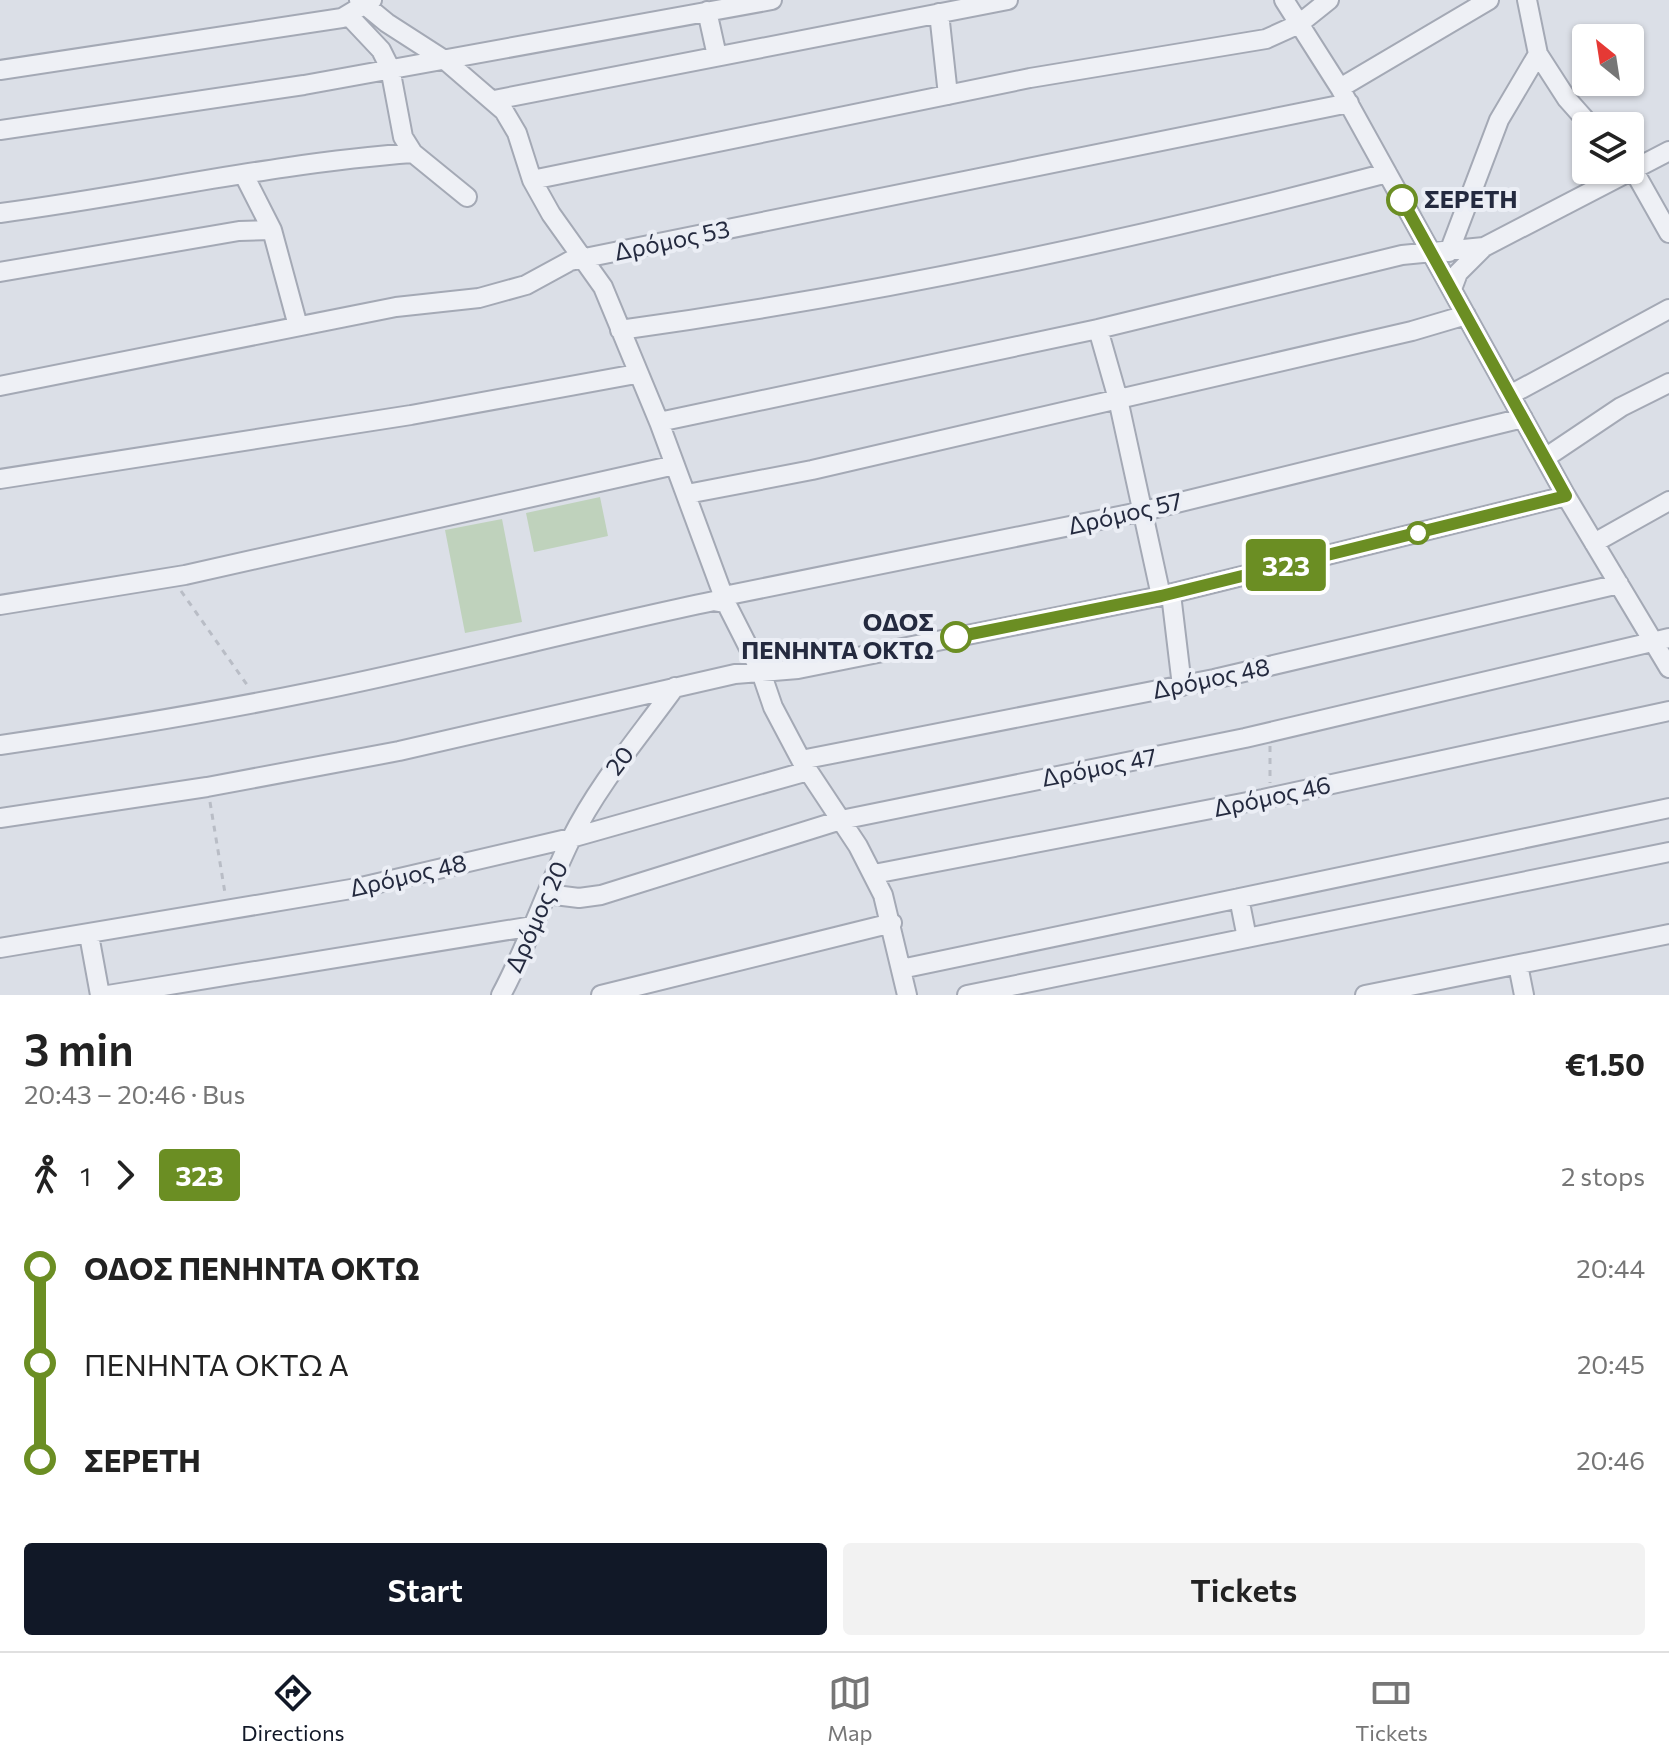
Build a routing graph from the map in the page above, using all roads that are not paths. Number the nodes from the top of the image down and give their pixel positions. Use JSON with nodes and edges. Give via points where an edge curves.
{"nodes":[{"id":1,"x":772,"y":0,"type":"edge"},
{"id":2,"x":1008,"y":0,"type":"edge"},
{"id":3,"x":1284,"y":0,"type":"edge"},
{"id":4,"x":1329,"y":0,"type":"edge"},
{"id":5,"x":1489,"y":0,"type":"edge"},
{"id":6,"x":1527,"y":0,"type":"edge"},
{"id":7,"x":361,"y":5,"type":"edge"},
{"id":8,"x":707,"y":11,"type":"junction"},
{"id":9,"x":939,"y":13,"type":"junction"},
{"id":10,"x":1299,"y":24,"type":"junction"},
{"id":11,"x":1538,"y":54,"type":"junction"},
{"id":12,"x":717,"y":56,"type":"junction"},
{"id":13,"x":446,"y":61,"type":"junction"},
{"id":14,"x":390,"y":68,"type":"junction"},
{"id":15,"x":0,"y":70,"type":"edge"},
{"id":16,"x":948,"y":95,"type":"junction"},
{"id":17,"x":1344,"y":95,"type":"junction"},
{"id":18,"x":494,"y":100,"type":"junction"},
{"id":19,"x":1579,"y":112,"type":"edge"},
{"id":20,"x":0,"y":130,"type":"edge"},
{"id":21,"x":1669,"y":151,"type":"edge"},
{"id":22,"x":413,"y":153,"type":"junction"},
{"id":23,"x":1644,"y":162,"type":"edge"},
{"id":24,"x":1387,"y":173,"type":"junction"},
{"id":25,"x":244,"y":175,"type":"junction"},
{"id":26,"x":532,"y":180,"type":"junction"},
{"id":27,"x":1601,"y":184,"type":"edge"},
{"id":28,"x":1642,"y":184,"type":"edge"},
{"id":29,"x":467,"y":197,"type":"dead end"},
{"id":30,"x":0,"y":213,"type":"edge"},
{"id":31,"x":272,"y":230,"type":"junction"},
{"id":32,"x":1669,"y":233,"type":"edge"},
{"id":33,"x":1484,"y":247,"type":"junction"},
{"id":34,"x":1441,"y":253,"type":"junction"},
{"id":35,"x":585,"y":259,"type":"junction"},
{"id":36,"x":0,"y":272,"type":"edge"},
{"id":37,"x":1452,"y":289,"type":"junction"},
{"id":38,"x":1669,"y":309,"type":"edge"},
{"id":39,"x":1466,"y":315,"type":"junction"},
{"id":40,"x":298,"y":326,"type":"junction"},
{"id":41,"x":1098,"y":329,"type":"junction"},
{"id":42,"x":620,"y":330,"type":"junction"},
{"id":43,"x":636,"y":374,"type":"junction"},
{"id":44,"x":1669,"y":383,"type":"edge"},
{"id":45,"x":0,"y":386,"type":"edge"},
{"id":46,"x":1510,"y":395,"type":"junction"},
{"id":47,"x":1118,"y":399,"type":"junction"},
{"id":48,"x":1523,"y":418,"type":"junction"},
{"id":49,"x":659,"y":422,"type":"junction"},
{"id":50,"x":1545,"y":458,"type":"junction"},
{"id":51,"x":675,"y":465,"type":"junction"},
{"id":52,"x":0,"y":479,"type":"edge"},
{"id":53,"x":687,"y":494,"type":"junction"},
{"id":54,"x":1566,"y":496,"type":"junction"},
{"id":55,"x":1669,"y":501,"type":"edge"},
{"id":56,"x":1144,"y":511,"type":"junction"},
{"id":57,"x":1594,"y":543,"type":"junction"},
{"id":58,"x":1619,"y":584,"type":"junction"},
{"id":59,"x":1166,"y":595,"type":"junction"},
{"id":60,"x":725,"y":599,"type":"junction"},
{"id":61,"x":0,"y":605,"type":"edge"},
{"id":62,"x":1661,"y":640,"type":"edge"},
{"id":63,"x":1669,"y":668,"type":"edge"},
{"id":64,"x":761,"y":672,"type":"junction"},
{"id":65,"x":1182,"y":686,"type":"junction"},
{"id":66,"x":675,"y":687,"type":"junction"},
{"id":67,"x":1669,"y":711,"type":"edge"},
{"id":68,"x":0,"y":745,"type":"edge"},
{"id":69,"x":805,"y":765,"type":"junction"},
{"id":70,"x":1669,"y":808,"type":"edge"},
{"id":71,"x":0,"y":818,"type":"edge"},
{"id":72,"x":841,"y":820,"type":"junction"},
{"id":73,"x":571,"y":838,"type":"junction"},
{"id":74,"x":1669,"y":852,"type":"edge"},
{"id":75,"x":874,"y":874,"type":"junction"},
{"id":76,"x":547,"y":894,"type":"junction"},
{"id":77,"x":1239,"y":898,"type":"junction"},
{"id":78,"x":892,"y":923,"type":"junction"},
{"id":79,"x":533,"y":926,"type":"junction"},
{"id":80,"x":1669,"y":934,"type":"edge"},
{"id":81,"x":89,"y":935,"type":"junction"},
{"id":82,"x":1247,"y":938,"type":"junction"},
{"id":83,"x":0,"y":948,"type":"edge"},
{"id":84,"x":1518,"y":965,"type":"junction"},
{"id":85,"x":901,"y":969,"type":"junction"},
{"id":86,"x":611,"y":994,"type":"edge"},
{"id":87,"x":100,"y":995,"type":"edge"},
{"id":88,"x":108,"y":995,"type":"edge"},
{"id":89,"x":501,"y":995,"type":"edge"},
{"id":90,"x":907,"y":995,"type":"edge"},
{"id":91,"x":967,"y":995,"type":"edge"},
{"id":92,"x":1365,"y":995,"type":"edge"},
{"id":93,"x":1524,"y":995,"type":"edge"}],
"edges":[{"from":1,"to":8,"type":"street"},
{"from":2,"to":9,"type":"street"},
{"from":3,"to":10,"type":"street"},
{"from":4,"to":10,"type":"street"},
{"from":5,"to":17,"type":"street","name":"Δρόμος 53"},
{"from":6,"to":11,"type":"street"},
{"from":7,"to":13,"type":"street"},
{"from":7,"to":14,"type":"street"},
{"from":7,"to":15,"type":"street"},
{"from":8,"to":12,"type":"street"},
{"from":8,"to":13,"type":"street"},
{"from":9,"to":12,"type":"street"},
{"from":9,"to":16,"type":"street"},
{"from":10,"to":16,"type":"street","via":[[1266,39]]},
{"from":10,"to":17,"type":"street"},
{"from":11,"to":19,"type":"street"},
{"from":11,"to":34,"type":"street","via":[[1499,120]]},
{"from":12,"to":18,"type":"street"},
{"from":13,"to":14,"type":"street"},
{"from":13,"to":18,"type":"street"},
{"from":14,"to":20,"type":"street","via":[[196,103]]},
{"from":14,"to":22,"type":"street","via":[[403,137]]},
{"from":16,"to":26,"type":"street"},
{"from":17,"to":24,"type":"street"},
{"from":17,"to":35,"type":"street","name":"Δρόμος 53"},
{"from":18,"to":26,"type":"street","via":[[511,121]]},
{"from":21,"to":23,"type":"street"},
{"from":22,"to":25,"type":"street","via":[[310,162]]},
{"from":22,"to":29,"type":"street"},
{"from":24,"to":34,"type":"street"},
{"from":24,"to":42,"type":"street","via":[[1017,263],[811,303]]},
{"from":25,"to":30,"type":"street"},
{"from":25,"to":31,"type":"street"},
{"from":26,"to":35,"type":"street"},
{"from":27,"to":33,"type":"street"},
{"from":28,"to":32,"type":"street"},
{"from":31,"to":36,"type":"street","via":[[239,231]]},
{"from":31,"to":40,"type":"street"},
{"from":33,"to":34,"type":"street"},
{"from":33,"to":37,"type":"street","via":[[1458,273]]},
{"from":34,"to":37,"type":"street"},
{"from":34,"to":41,"type":"street","via":[[1402,255]]},
{"from":35,"to":40,"type":"street","name":"Δρόμος 53","via":[[559,265],[526,285],[479,298]]},
{"from":35,"to":42,"type":"street"},
{"from":37,"to":39,"type":"street"},
{"from":38,"to":46,"type":"street"},
{"from":39,"to":46,"type":"street"},
{"from":39,"to":47,"type":"street"},
{"from":40,"to":45,"type":"street","name":"Δρόμος 53"},
{"from":41,"to":47,"type":"street"},
{"from":41,"to":49,"type":"street"},
{"from":42,"to":43,"type":"street"},
{"from":43,"to":49,"type":"street"},
{"from":43,"to":52,"type":"street"},
{"from":44,"to":50,"type":"street","via":[[1621,407]]},
{"from":46,"to":48,"type":"street"},
{"from":47,"to":53,"type":"street"},
{"from":47,"to":56,"type":"street"},
{"from":48,"to":50,"type":"street"},
{"from":48,"to":56,"type":"street","name":"Δρόμος 57"},
{"from":49,"to":51,"type":"street"},
{"from":50,"to":54,"type":"street"},
{"from":51,"to":53,"type":"street"},
{"from":51,"to":61,"type":"street","via":[[171,577]]},
{"from":53,"to":60,"type":"street"},
{"from":54,"to":57,"type":"street"},
{"from":54,"to":59,"type":"street"},
{"from":55,"to":57,"type":"street"},
{"from":56,"to":59,"type":"street"},
{"from":56,"to":60,"type":"street","name":"Δρόμος 57"},
{"from":57,"to":58,"type":"street"},
{"from":58,"to":62,"type":"street"},
{"from":58,"to":65,"type":"street","name":"Δρόμος 48"},
{"from":59,"to":64,"type":"street"},
{"from":59,"to":65,"type":"street"},
{"from":60,"to":64,"type":"street"},
{"from":60,"to":68,"type":"street","name":"Δρόμος 57","via":[[259,702]]},
{"from":62,"to":63,"type":"street"},
{"from":62,"to":72,"type":"street","name":"Δρόμος 47","via":[[1269,733]]},
{"from":64,"to":66,"type":"street"},
{"from":64,"to":69,"type":"street","via":[[773,707]]},
{"from":65,"to":69,"type":"street","name":"Δρόμος 48"},
{"from":66,"to":71,"type":"street","via":[[399,751]]},
{"from":66,"to":73,"type":"street","name":"20","via":[[613,767]]},
{"from":67,"to":75,"type":"street","name":"Δρόμος 46","via":[[1268,798]]},
{"from":69,"to":72,"type":"street"},
{"from":69,"to":73,"type":"street","name":"Δρόμος 48"},
{"from":70,"to":77,"type":"street"},
{"from":72,"to":75,"type":"street"},
{"from":72,"to":76,"type":"street","name":"Δρόμος 47","via":[[601,895]]},
{"from":73,"to":76,"type":"street","name":"Δρόμος 20"},
{"from":73,"to":81,"type":"street","name":"Δρόμος 48","via":[[357,888]]},
{"from":74,"to":82,"type":"street"},
{"from":75,"to":78,"type":"street"},
{"from":76,"to":79,"type":"street","name":"Δρόμος 20"},
{"from":77,"to":82,"type":"street"},
{"from":77,"to":85,"type":"street"},
{"from":78,"to":85,"type":"street"},
{"from":78,"to":86,"type":"street"},
{"from":79,"to":88,"type":"street"},
{"from":79,"to":89,"type":"street","name":"Δρόμος 20"},
{"from":80,"to":84,"type":"street"},
{"from":81,"to":83,"type":"street","name":"Δρόμος 48"},
{"from":81,"to":87,"type":"street"},
{"from":82,"to":91,"type":"street"},
{"from":84,"to":92,"type":"street"},
{"from":84,"to":93,"type":"street"},
{"from":85,"to":90,"type":"street"}]}
